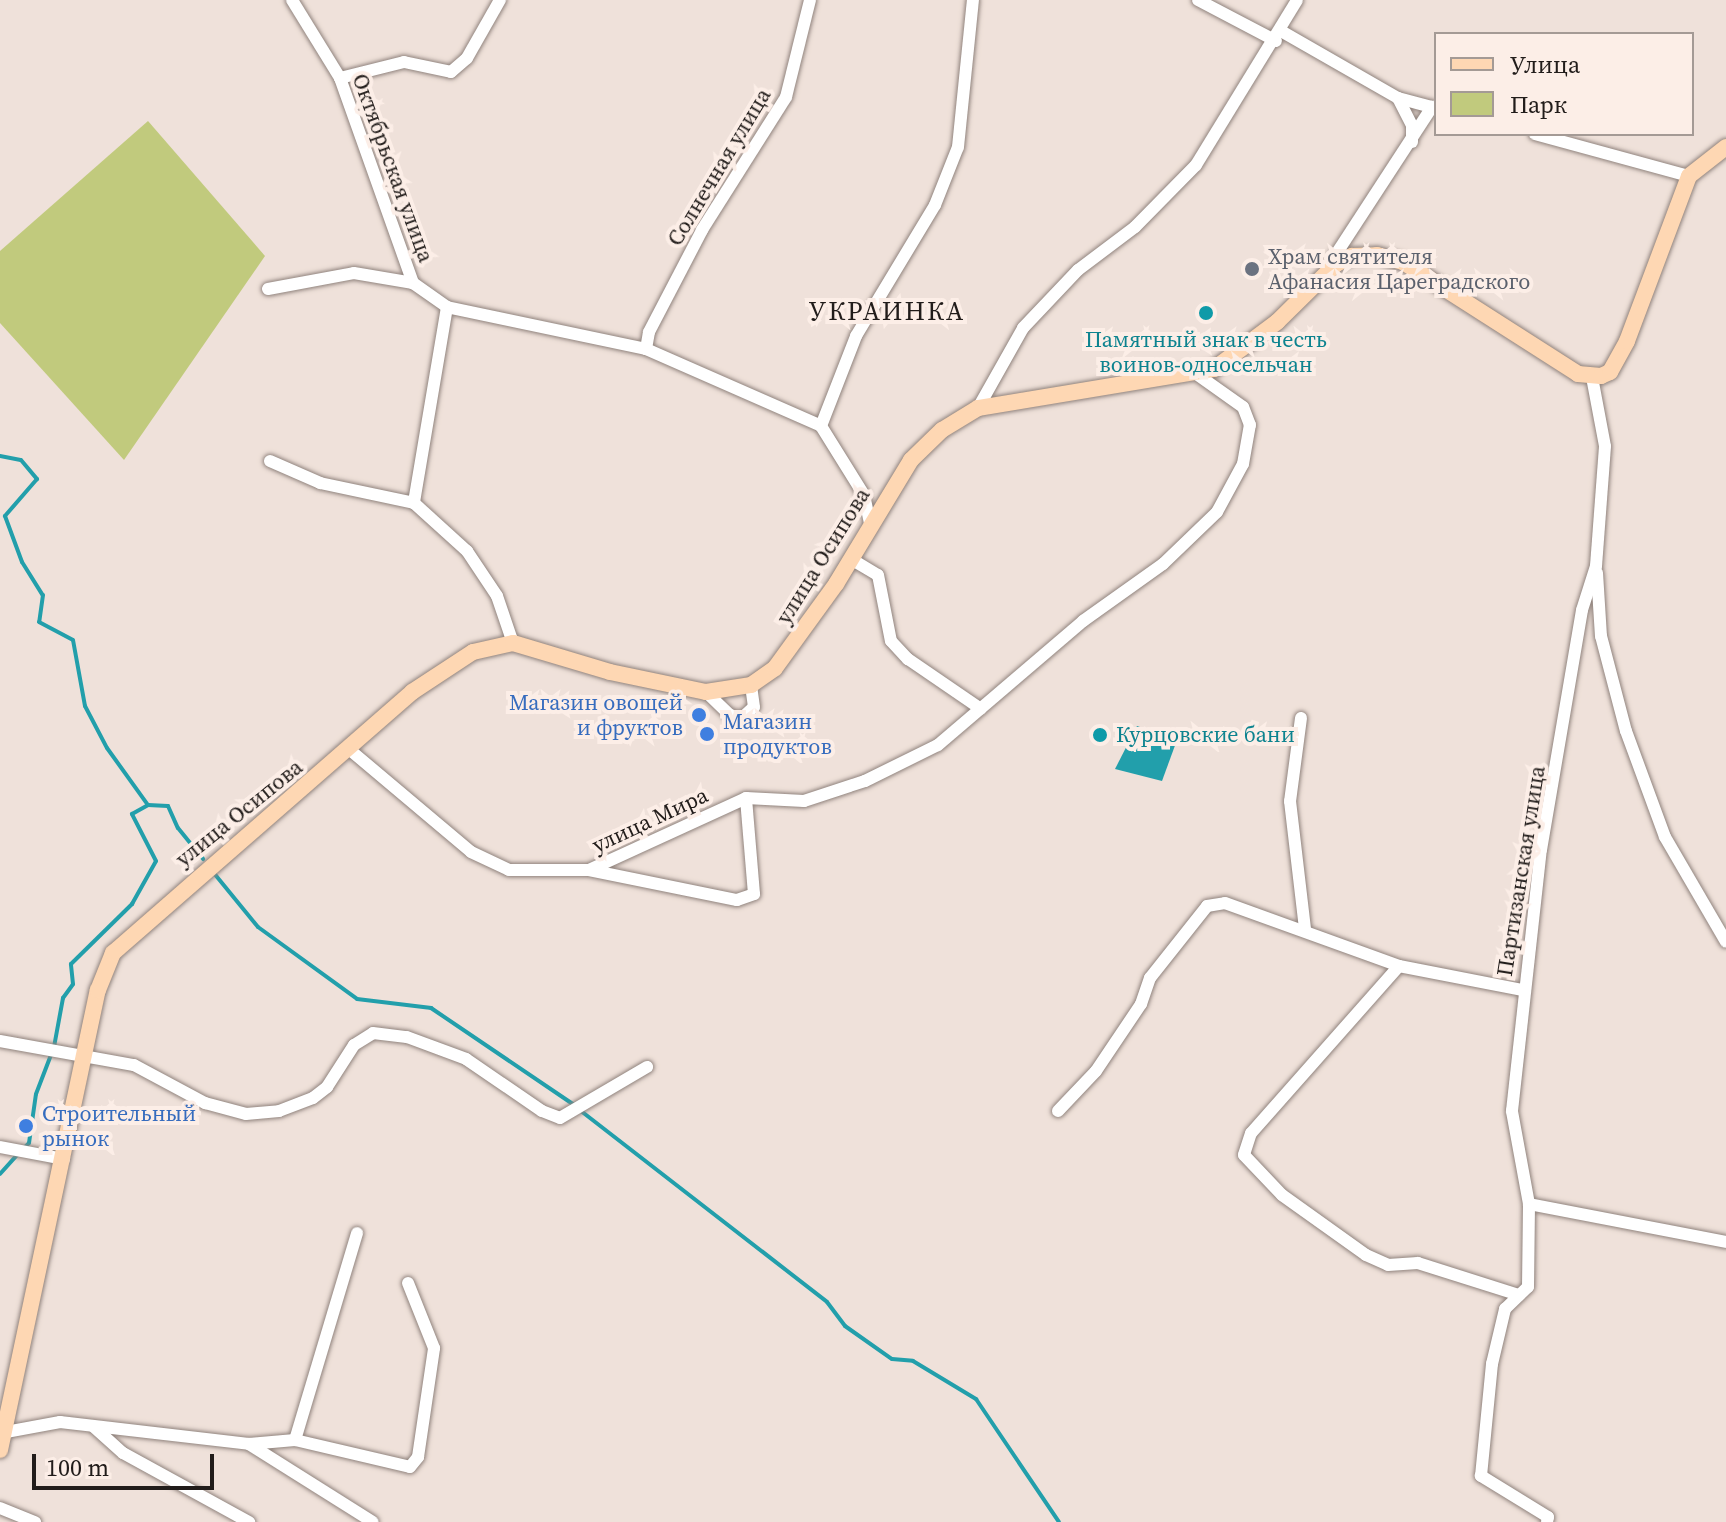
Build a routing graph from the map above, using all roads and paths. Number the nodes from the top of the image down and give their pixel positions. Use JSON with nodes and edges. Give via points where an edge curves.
{"nodes":[{"id":1,"x":292,"y":0,"type":"edge"},
{"id":2,"x":500,"y":0,"type":"edge"},
{"id":3,"x":810,"y":0,"type":"edge"},
{"id":4,"x":973,"y":0,"type":"edge"},
{"id":5,"x":1198,"y":0,"type":"edge"},
{"id":6,"x":1297,"y":0,"type":"edge"},
{"id":7,"x":1278,"y":36,"type":"junction"},
{"id":8,"x":340,"y":78,"type":"junction"},
{"id":9,"x":1398,"y":98,"type":"junction"},
{"id":10,"x":1434,"y":108,"type":"edge"},
{"id":11,"x":1542,"y":136,"type":"edge"},
{"id":12,"x":1412,"y":145,"type":"junction"},
{"id":13,"x":1726,"y":147,"type":"edge"},
{"id":14,"x":1689,"y":176,"type":"junction"},
{"id":15,"x":1319,"y":278,"type":"junction"},
{"id":16,"x":413,"y":283,"type":"junction"},
{"id":17,"x":268,"y":289,"type":"dead end"},
{"id":18,"x":447,"y":307,"type":"junction"},
{"id":19,"x":646,"y":349,"type":"junction"},
{"id":20,"x":1195,"y":373,"type":"junction"},
{"id":21,"x":1592,"y":377,"type":"junction"},
{"id":22,"x":978,"y":408,"type":"junction"},
{"id":23,"x":821,"y":426,"type":"junction"},
{"id":24,"x":270,"y":461,"type":"dead end"},
{"id":25,"x":414,"y":503,"type":"junction"},
{"id":26,"x":870,"y":524,"type":"junction"},
{"id":27,"x":851,"y":559,"type":"junction"},
{"id":28,"x":1596,"y":566,"type":"junction"},
{"id":29,"x":513,"y":643,"type":"junction"},
{"id":30,"x":751,"y":685,"type":"junction"},
{"id":31,"x":706,"y":692,"type":"junction"},
{"id":32,"x":981,"y":709,"type":"junction"},
{"id":33,"x":1301,"y":718,"type":"dead end"},
{"id":34,"x":350,"y":750,"type":"junction"},
{"id":35,"x":746,"y":798,"type":"junction"},
{"id":36,"x":589,"y":870,"type":"junction"},
{"id":37,"x":1305,"y":928,"type":"junction"},
{"id":38,"x":1726,"y":942,"type":"edge"},
{"id":39,"x":1399,"y":966,"type":"junction"},
{"id":40,"x":1522,"y":990,"type":"junction"},
{"id":41,"x":0,"y":1041,"type":"edge"},
{"id":42,"x":86,"y":1055,"type":"junction"},
{"id":43,"x":647,"y":1067,"type":"dead end"},
{"id":44,"x":1058,"y":1111,"type":"dead end"},
{"id":45,"x":0,"y":1147,"type":"edge"},
{"id":46,"x":64,"y":1159,"type":"junction"},
{"id":47,"x":1529,"y":1204,"type":"junction"},
{"id":48,"x":357,"y":1233,"type":"dead end"},
{"id":49,"x":1726,"y":1242,"type":"edge"},
{"id":50,"x":408,"y":1283,"type":"dead end"},
{"id":51,"x":1519,"y":1295,"type":"junction"},
{"id":52,"x":94,"y":1427,"type":"junction"},
{"id":53,"x":6,"y":1432,"type":"junction"},
{"id":54,"x":295,"y":1440,"type":"junction"},
{"id":55,"x":249,"y":1444,"type":"junction"},
{"id":56,"x":0,"y":1450,"type":"edge"},
{"id":57,"x":0,"y":1508,"type":"edge"},
{"id":58,"x":35,"y":1522,"type":"edge"},
{"id":59,"x":249,"y":1522,"type":"edge"},
{"id":60,"x":373,"y":1522,"type":"edge"},
{"id":61,"x":1547,"y":1522,"type":"edge"}],
"edges":[{"from":1,"to":8,"type":"street","name":"Октябрьская улица"},
{"from":2,"to":8,"type":"street","via":[[467,58],[451,72],[404,62]]},
{"from":3,"to":19,"type":"street","name":"Солнечная улица","via":[[786,97],[702,230],[649,332]]},
{"from":4,"to":23,"type":"street","via":[[958,147],[935,205],[856,336]]},
{"from":5,"to":7,"type":"street"},
{"from":6,"to":7,"type":"street"},
{"from":7,"to":9,"type":"street"},
{"from":7,"to":22,"type":"street","via":[[1196,165],[1135,227],[1078,270],[1023,328]]},
{"from":8,"to":16,"type":"street","name":"Октябрьская улица"},
{"from":9,"to":10,"type":"street"},
{"from":9,"to":12,"type":"street","via":[[1412,126]]},
{"from":10,"to":12,"type":"street"},
{"from":11,"to":14,"type":"street"},
{"from":12,"to":15,"type":"street"},
{"from":13,"to":14,"type":"main road"},
{"from":14,"to":21,"type":"main road","via":[[1621,356],[1610,372]]},
{"from":15,"to":20,"type":"main road","name":"улица Осипова","via":[[1235,357]]},
{"from":15,"to":21,"type":"main road","name":"улица Осипова","via":[[1336,264],[1364,254],[1403,262],[1578,374]]},
{"from":16,"to":17,"type":"street","via":[[354,273]]},
{"from":16,"to":18,"type":"street","name":"Октябрьская улица"},
{"from":18,"to":19,"type":"street"},
{"from":18,"to":25,"type":"street"},
{"from":19,"to":23,"type":"street"},
{"from":20,"to":22,"type":"main road","name":"улица Осипова"},
{"from":20,"to":32,"type":"street","name":"улица Мира","via":[[1243,407],[1250,425],[1243,464],[1217,512],[1163,564],[1083,621]]},
{"from":21,"to":28,"type":"street","name":"Партизанская улица","via":[[1605,446]]},
{"from":22,"to":26,"type":"main road","name":"улица Осипова","via":[[942,430],[911,460]]},
{"from":23,"to":26,"type":"street","via":[[864,495]]},
{"from":24,"to":25,"type":"street","via":[[320,483]]},
{"from":25,"to":29,"type":"street","via":[[467,551],[497,596]]},
{"from":26,"to":27,"type":"main road","name":"улица Осипова"},
{"from":27,"to":30,"type":"main road","name":"улица Осипова","via":[[775,668]]},
{"from":27,"to":32,"type":"street","via":[[878,575],[891,641],[908,659]]},
{"from":28,"to":38,"type":"street","via":[[1601,636],[1626,731],[1665,837]]},
{"from":28,"to":40,"type":"street","name":"Партизанская улица","via":[[1582,610]]},
{"from":29,"to":31,"type":"main road","name":"улица Осипова","via":[[610,672]]},
{"from":29,"to":34,"type":"main road","name":"улица Осипова","via":[[473,652],[444,670]]},
{"from":30,"to":31,"type":"main road","name":"улица Осипова"},
{"from":30,"to":31,"type":"street","via":[[754,707],[742,718],[730,715]]},
{"from":32,"to":35,"type":"street","name":"улица Мира","via":[[938,745],[865,781],[804,801]]},
{"from":33,"to":37,"type":"street","via":[[1290,801]]},
{"from":34,"to":36,"type":"street","name":"улица Мира","via":[[471,852],[509,870]]},
{"from":34,"to":42,"type":"main road","name":"улица Осипова","via":[[199,872],[113,953],[103,971]]},
{"from":35,"to":36,"type":"street","name":"улица Мира"},
{"from":35,"to":36,"type":"street","via":[[754,894],[737,900]]},
{"from":37,"to":39,"type":"street"},
{"from":37,"to":44,"type":"street","via":[[1225,903],[1207,906],[1150,978],[1141,1004],[1096,1071]]},
{"from":39,"to":40,"type":"street"},
{"from":39,"to":51,"type":"street","via":[[1251,1133],[1244,1155],[1282,1195],[1366,1255],[1388,1265],[1418,1263]]},
{"from":40,"to":47,"type":"street","name":"Партизанская улица","via":[[1512,1111]]},
{"from":41,"to":42,"type":"street"},
{"from":42,"to":43,"type":"street","via":[[145,1069],[219,1108],[262,1114],[313,1098],[327,1087],[354,1045],[373,1033],[407,1037],[466,1059],[560,1118]]},
{"from":42,"to":46,"type":"main road"},
{"from":45,"to":46,"type":"street"},
{"from":46,"to":53,"type":"main road"},
{"from":47,"to":49,"type":"street"},
{"from":47,"to":51,"type":"street","name":"Партизанская улица","via":[[1528,1287]]},
{"from":48,"to":54,"type":"street"},
{"from":50,"to":54,"type":"street","via":[[434,1348],[418,1457],[410,1467]]},
{"from":51,"to":61,"type":"street","name":"Партизанская улица","via":[[1505,1309],[1492,1364],[1481,1476],[1548,1517]]},
{"from":52,"to":53,"type":"street","via":[[60,1422]]},
{"from":52,"to":55,"type":"street"},
{"from":52,"to":59,"type":"street","via":[[123,1453]]},
{"from":53,"to":56,"type":"main road"},
{"from":54,"to":55,"type":"street"},
{"from":55,"to":60,"type":"street"},
{"from":57,"to":58,"type":"street"}]}
